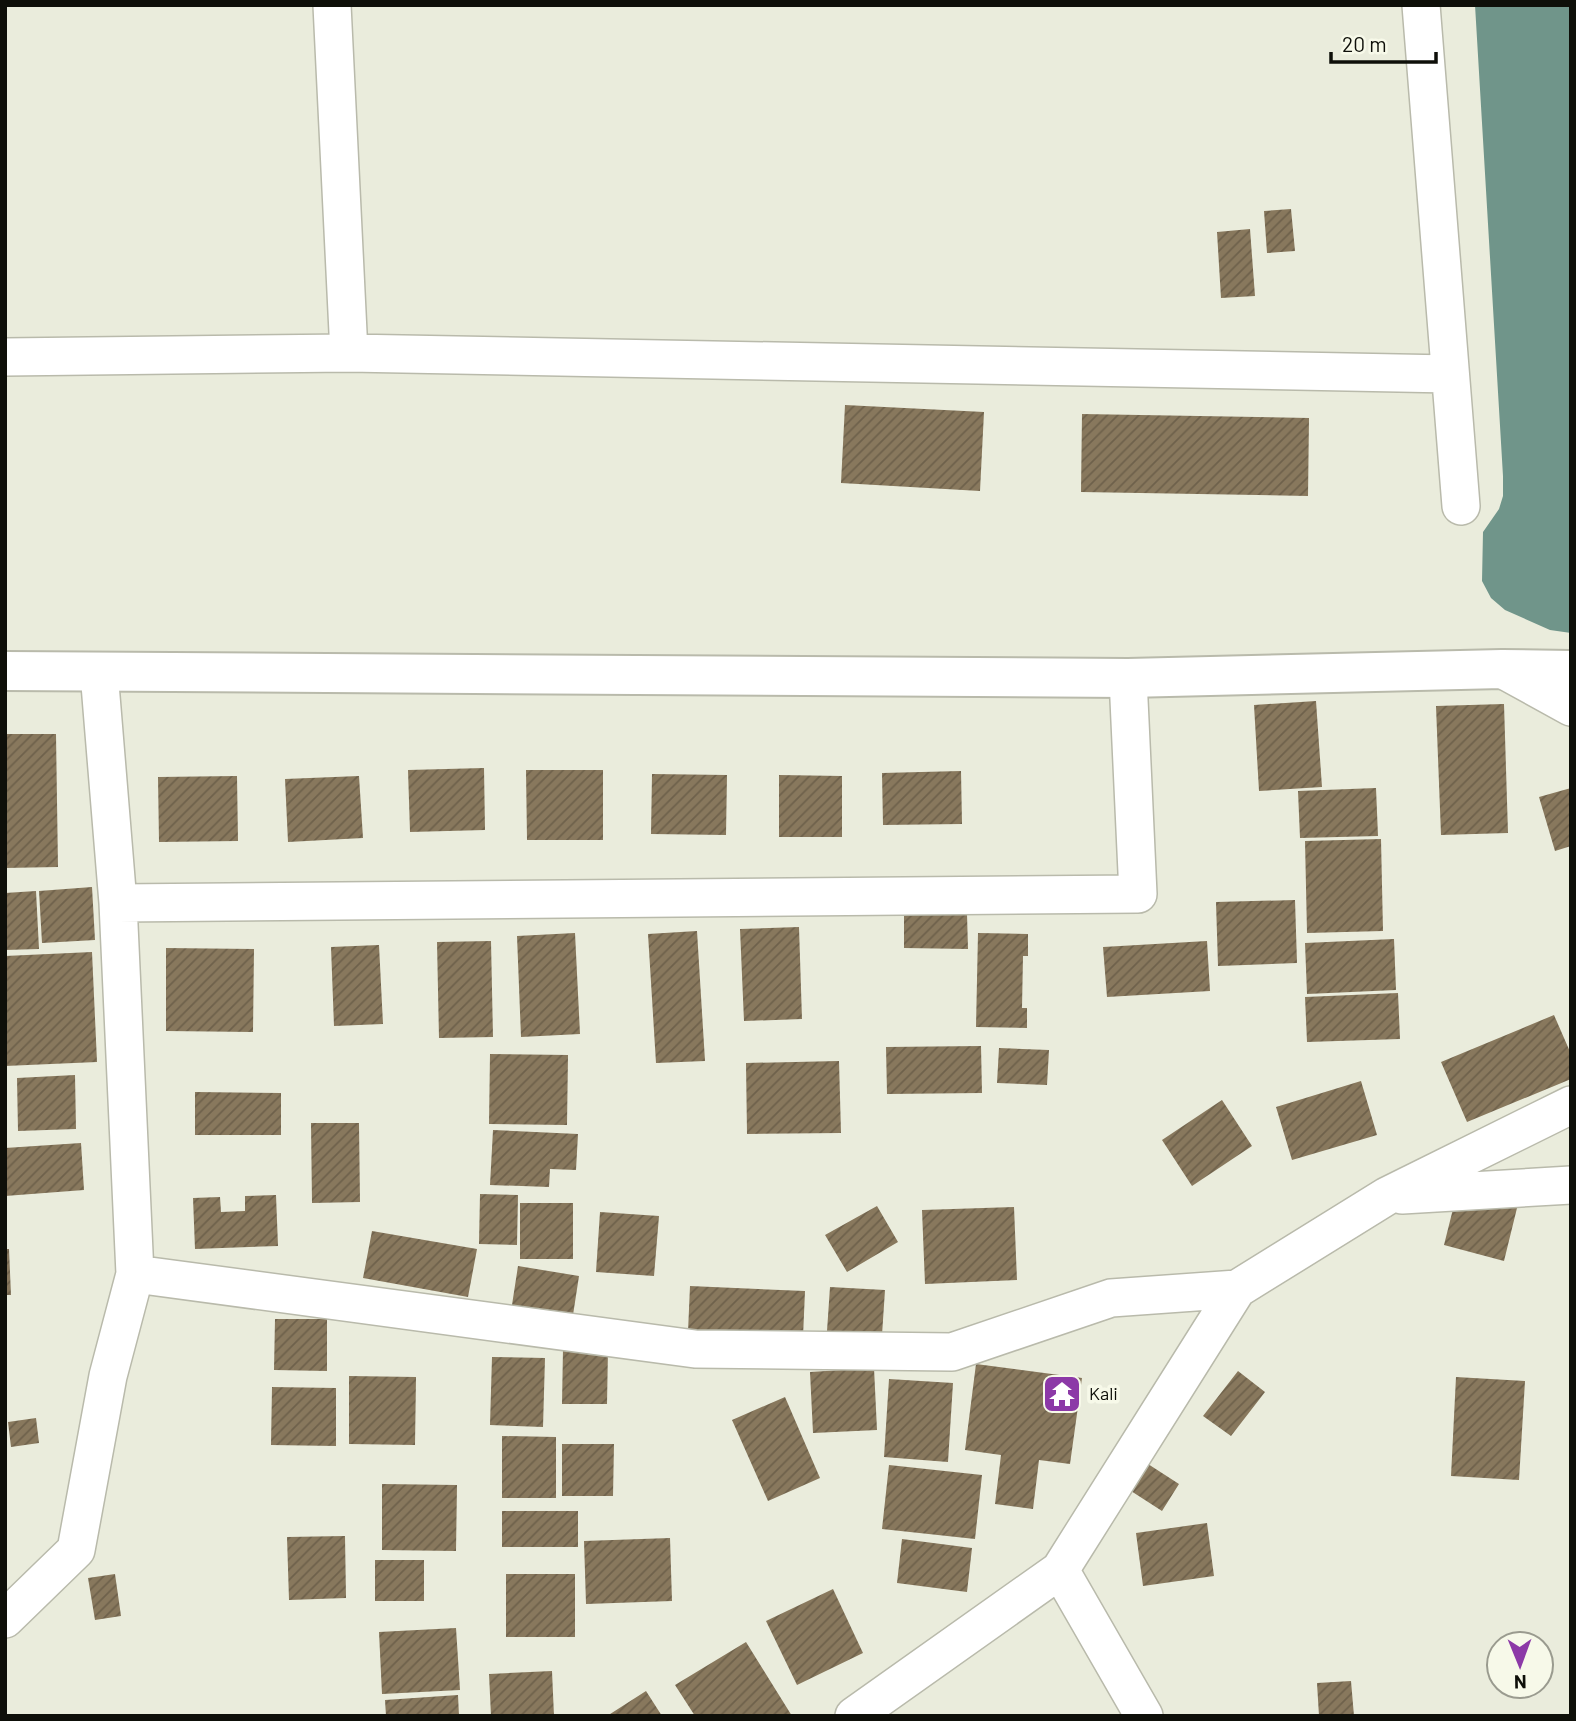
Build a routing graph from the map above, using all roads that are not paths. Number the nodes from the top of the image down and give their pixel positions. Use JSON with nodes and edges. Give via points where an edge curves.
{"nodes":[{"id":1,"x":332,"y":5,"type":"edge"},
{"id":2,"x":1421,"y":5,"type":"edge"},
{"id":3,"x":349,"y":353,"type":"junction"},
{"id":4,"x":5,"y":357,"type":"edge"},
{"id":5,"x":1450,"y":374,"type":"junction"},
{"id":6,"x":1461,"y":506,"type":"dead end"},
{"id":7,"x":1502,"y":669,"type":"junction"},
{"id":8,"x":1571,"y":670,"type":"edge"},
{"id":9,"x":5,"y":671,"type":"edge"},
{"id":10,"x":99,"y":672,"type":"junction"},
{"id":11,"x":1128,"y":678,"type":"junction"},
{"id":12,"x":1571,"y":707,"type":"edge"},
{"id":13,"x":118,"y":902,"type":"junction"},
{"id":14,"x":1571,"y":1105,"type":"edge"},
{"id":15,"x":1571,"y":1185,"type":"edge"},
{"id":16,"x":1387,"y":1196,"type":"junction"},
{"id":17,"x":135,"y":1274,"type":"junction"},
{"id":18,"x":1237,"y":1289,"type":"junction"},
{"id":19,"x":1060,"y":1570,"type":"junction"},
{"id":20,"x":5,"y":1619,"type":"edge"},
{"id":21,"x":854,"y":1716,"type":"edge"},
{"id":22,"x":1144,"y":1716,"type":"edge"}],
"edges":[{"from":1,"to":3,"type":"street"},
{"from":2,"to":5,"type":"street"},
{"from":3,"to":4,"type":"street"},
{"from":3,"to":5,"type":"street"},
{"from":5,"to":6,"type":"street"},
{"from":7,"to":8,"type":"street"},
{"from":7,"to":11,"type":"street"},
{"from":7,"to":12,"type":"street"},
{"from":9,"to":10,"type":"street"},
{"from":10,"to":11,"type":"street"},
{"from":10,"to":13,"type":"street"},
{"from":11,"to":13,"type":"street","via":[[1138,894]]},
{"from":13,"to":17,"type":"street"},
{"from":14,"to":16,"type":"street"},
{"from":15,"to":16,"type":"street"},
{"from":16,"to":18,"type":"street"},
{"from":17,"to":18,"type":"street","via":[[695,1349],[952,1352],[1111,1298]]},
{"from":17,"to":20,"type":"street","via":[[108,1376],[76,1550]]},
{"from":18,"to":19,"type":"street"},
{"from":19,"to":21,"type":"street"},
{"from":19,"to":22,"type":"street"}]}
